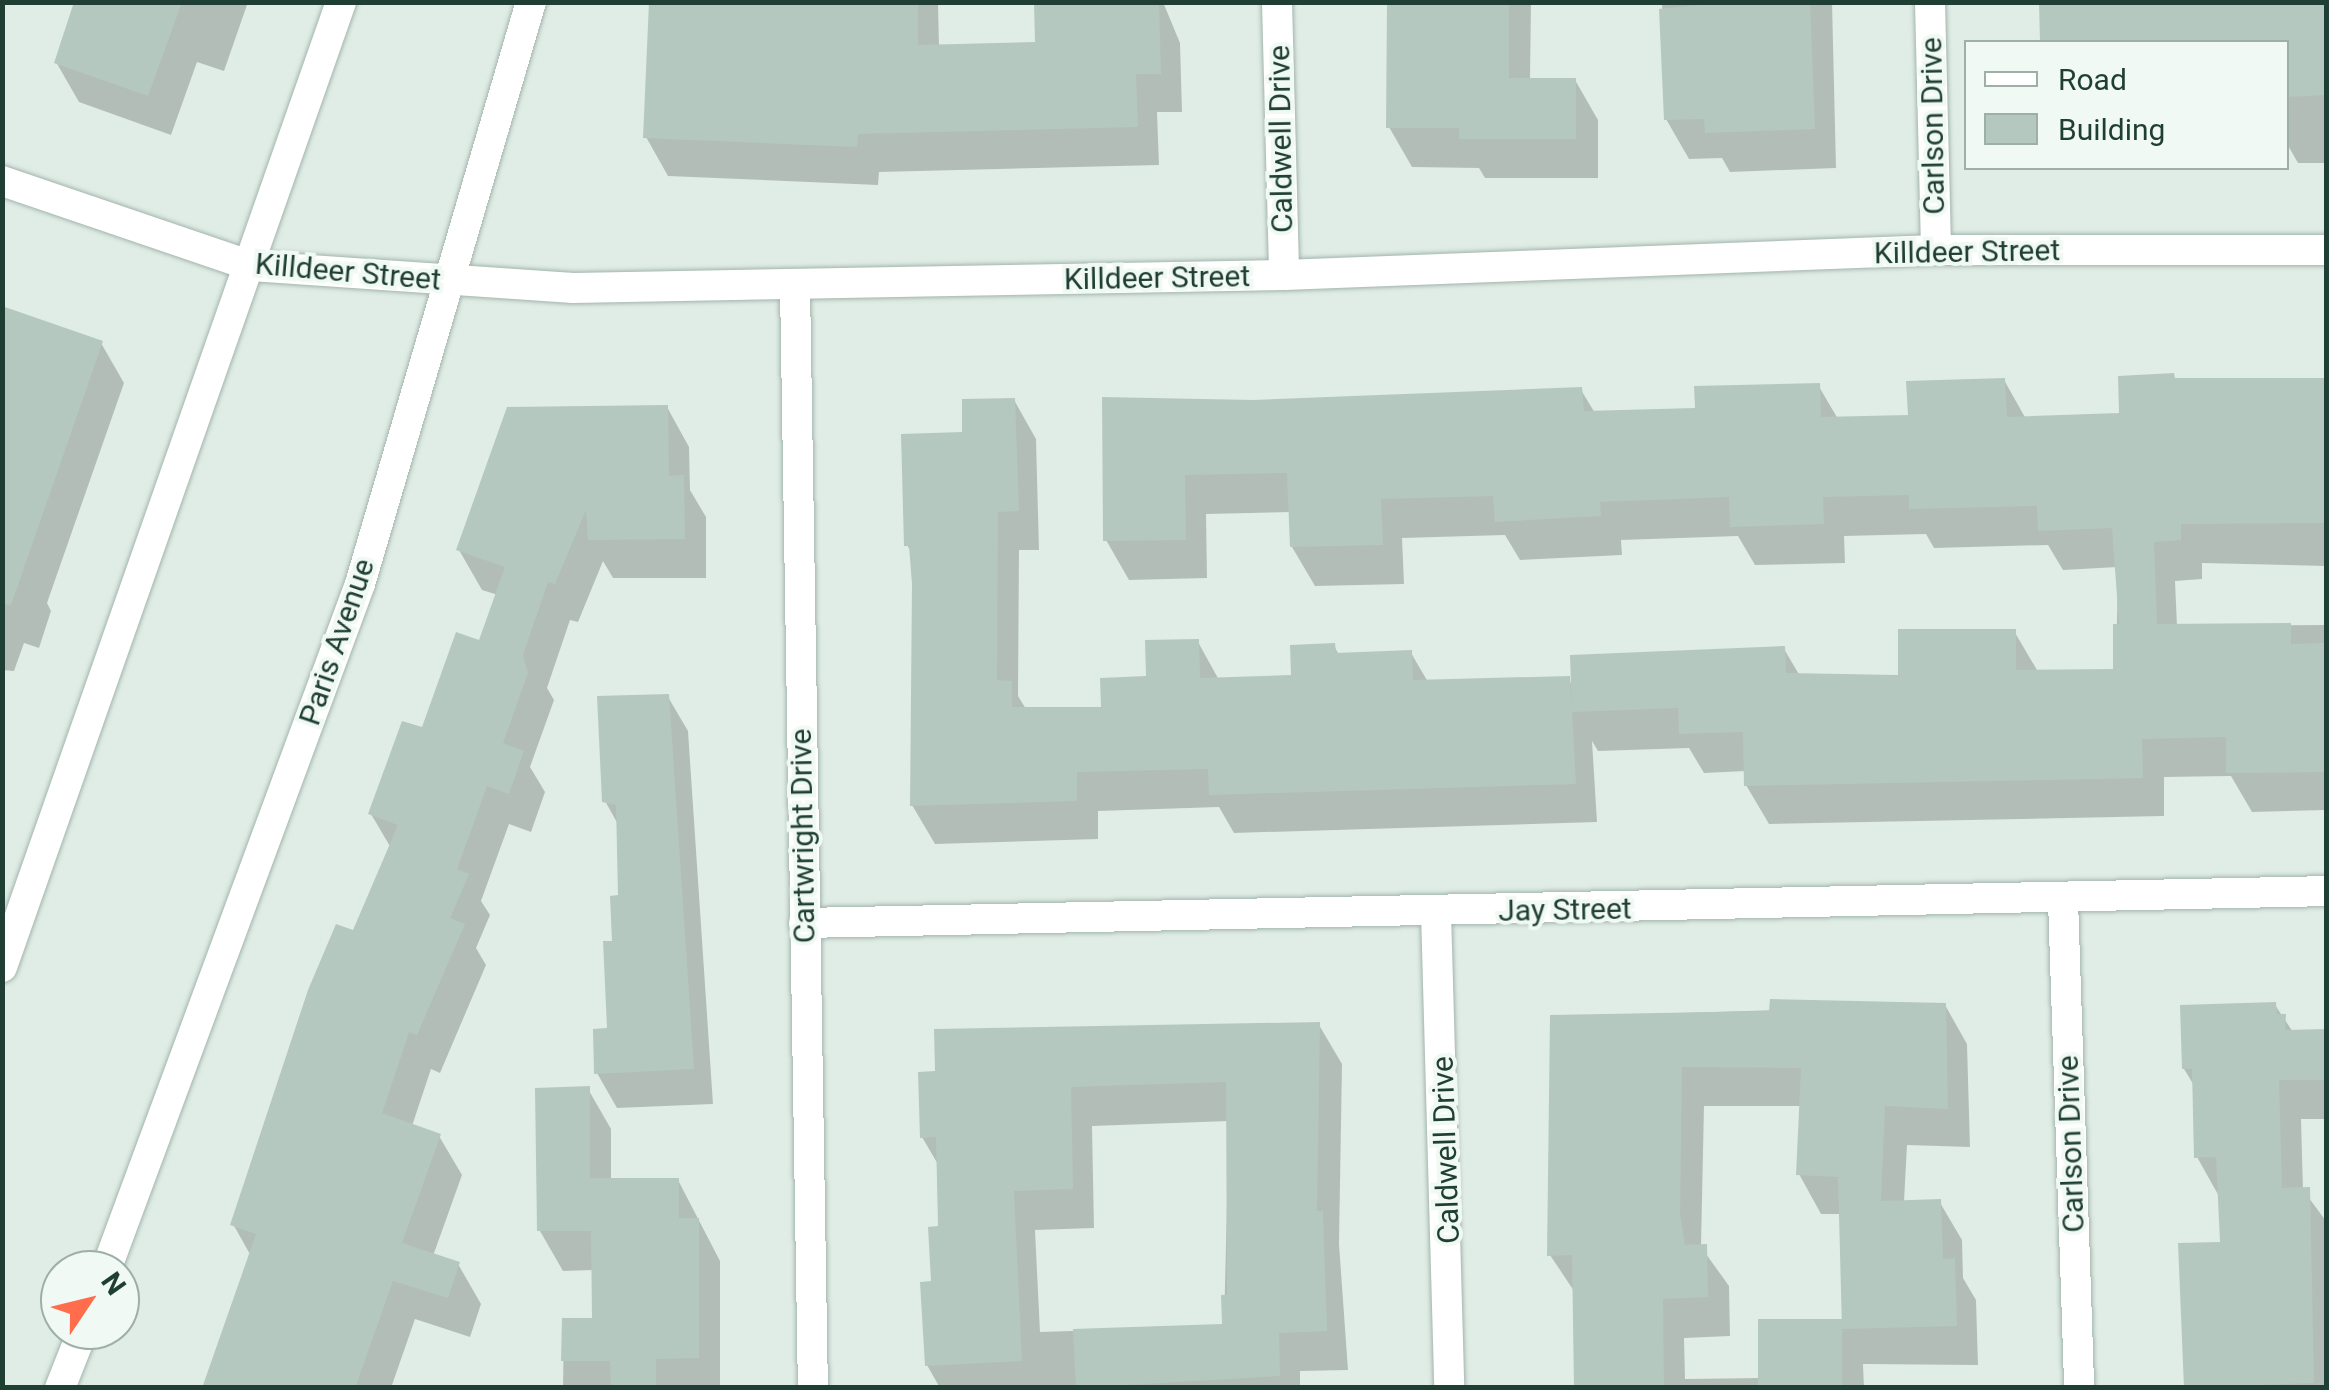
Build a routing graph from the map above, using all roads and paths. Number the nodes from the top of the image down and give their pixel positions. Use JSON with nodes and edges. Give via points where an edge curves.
{"nodes":[{"id":1,"x":341,"y":2,"type":"edge"},
{"id":2,"x":531,"y":2,"type":"edge"},
{"id":3,"x":1277,"y":2,"type":"edge"},
{"id":4,"x":1930,"y":2,"type":"edge"},
{"id":5,"x":2,"y":181,"type":"edge"},
{"id":6,"x":1936,"y":250,"type":"junction"},
{"id":7,"x":2326,"y":250,"type":"edge"},
{"id":8,"x":251,"y":266,"type":"junction"},
{"id":9,"x":1284,"y":275,"type":"junction"},
{"id":10,"x":444,"y":282,"type":"junction"},
{"id":11,"x":795,"y":285,"type":"junction"},
{"id":12,"x":2326,"y":892,"type":"edge"},
{"id":13,"x":2063,"y":900,"type":"junction"},
{"id":14,"x":1436,"y":912,"type":"junction"},
{"id":15,"x":804,"y":923,"type":"junction"},
{"id":16,"x":2,"y":967,"type":"edge"},
{"id":17,"x":113,"y":1250,"type":"edge"},
{"id":18,"x":74,"y":1350,"type":"edge"},
{"id":19,"x":60,"y":1388,"type":"edge"},
{"id":20,"x":814,"y":1388,"type":"edge"},
{"id":21,"x":1449,"y":1388,"type":"edge"},
{"id":22,"x":2079,"y":1388,"type":"edge"}],
"edges":[{"from":1,"to":8,"type":"street"},
{"from":2,"to":10,"type":"street","name":"Paris Avenue"},
{"from":3,"to":9,"type":"street","name":"Caldwell Drive"},
{"from":4,"to":6,"type":"street","name":"Carlson Drive"},
{"from":5,"to":8,"type":"street","name":"Killdeer Street"},
{"from":6,"to":7,"type":"street","name":"Killdeer Street"},
{"from":6,"to":9,"type":"street","name":"Killdeer Street"},
{"from":8,"to":10,"type":"street","name":"Killdeer Street"},
{"from":8,"to":16,"type":"street"},
{"from":9,"to":11,"type":"street","name":"Killdeer Street"},
{"from":10,"to":11,"type":"street","name":"Killdeer Street"},
{"from":10,"to":17,"type":"street","name":"Paris Avenue","via":[[360,584]]},
{"from":11,"to":15,"type":"street","name":"Cartwright Drive"},
{"from":12,"to":13,"type":"street","name":"Jay Street"},
{"from":13,"to":14,"type":"street","name":"Jay Street"},
{"from":13,"to":22,"type":"street","name":"Carlson Drive"},
{"from":14,"to":15,"type":"street","name":"Jay Street"},
{"from":14,"to":21,"type":"street","name":"Caldwell Drive"},
{"from":15,"to":20,"type":"street","name":"Cartwright Drive"},
{"from":18,"to":19,"type":"street"}]}
